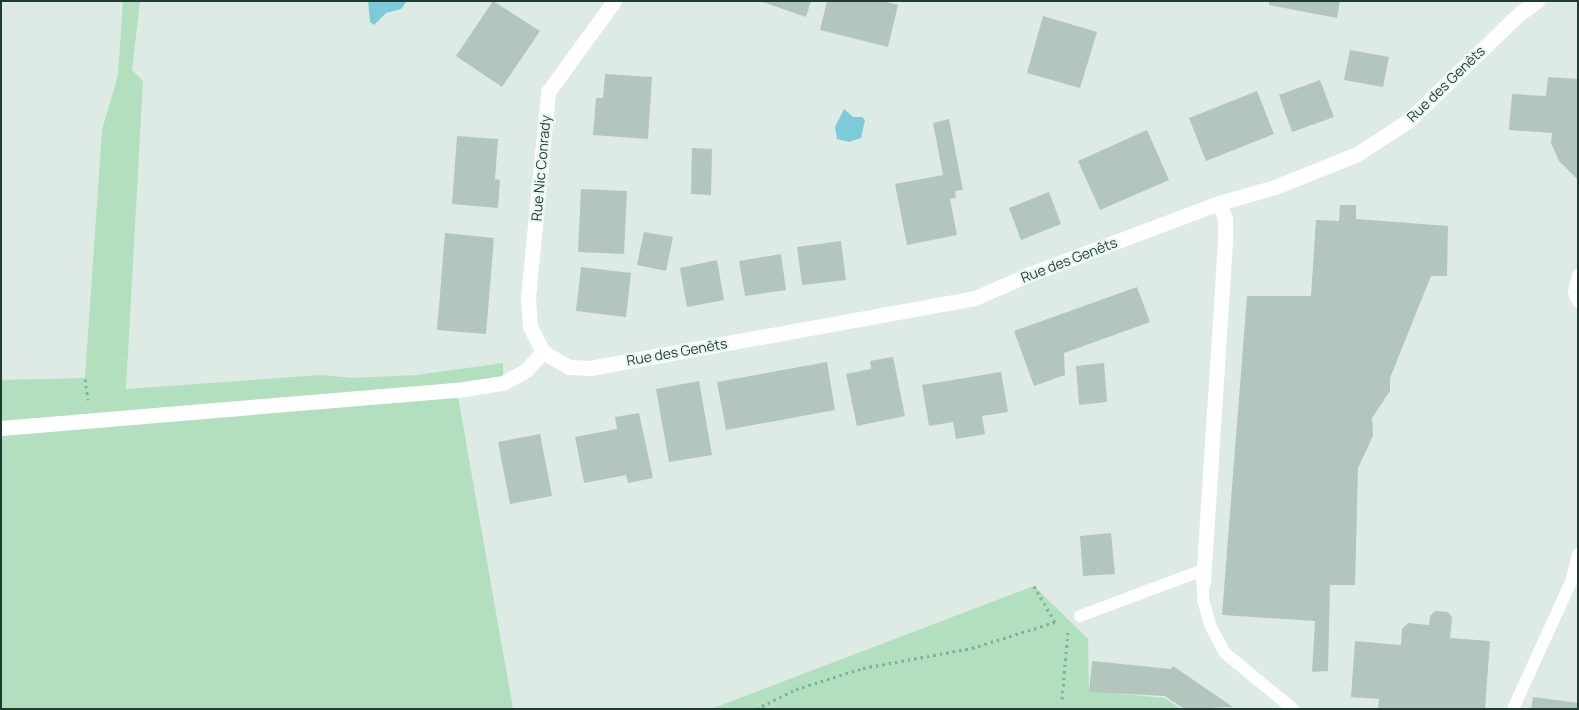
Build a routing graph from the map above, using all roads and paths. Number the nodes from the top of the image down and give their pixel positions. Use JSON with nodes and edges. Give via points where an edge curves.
{"nodes":[{"id":1,"x":614,"y":1,"type":"edge"},
{"id":2,"x":1537,"y":1,"type":"edge"},
{"id":3,"x":1219,"y":203,"type":"junction"},
{"id":4,"x":1578,"y":275,"type":"edge"},
{"id":5,"x":1578,"y":302,"type":"edge"},
{"id":6,"x":543,"y":352,"type":"junction"},
{"id":7,"x":1,"y":428,"type":"edge"},
{"id":8,"x":1578,"y":554,"type":"edge"},
{"id":9,"x":1203,"y":576,"type":"junction"},
{"id":10,"x":1034,"y":586,"type":"dead end"},
{"id":11,"x":1075,"y":617,"type":"junction"},
{"id":12,"x":1055,"y":622,"type":"junction"},
{"id":13,"x":1062,"y":699,"type":"dead end"},
{"id":14,"x":756,"y":709,"type":"edge"},
{"id":15,"x":1293,"y":709,"type":"edge"},
{"id":16,"x":1513,"y":709,"type":"edge"}],
"edges":[{"from":1,"to":6,"type":"street","name":"Rue Nic Conrady","via":[[548,92],[528,298],[530,326]]},
{"from":2,"to":3,"type":"street","name":"Rue des Genêts","via":[[1520,12],[1408,121],[1357,154],[1293,180]]},
{"from":3,"to":6,"type":"street","name":"Rue des Genêts","via":[[975,298],[590,368],[569,367]]},
{"from":3,"to":9,"type":"street","via":[[1225,220],[1225,240]]},
{"from":4,"to":5,"type":"lane","via":[[1574,293]]},
{"from":6,"to":7,"type":"street","via":[[526,370],[503,383],[457,390]]},
{"from":8,"to":16,"type":"lane","via":[[1571,582]]},
{"from":9,"to":11,"type":"lane"},
{"from":9,"to":15,"type":"lane","via":[[1203,599],[1210,625],[1225,653]]},
{"from":10,"to":12,"type":"path"},
{"from":11,"to":12,"type":"path"},
{"from":11,"to":13,"type":"path"},
{"from":12,"to":14,"type":"path","via":[[972,648],[863,668],[796,689]]}]}
